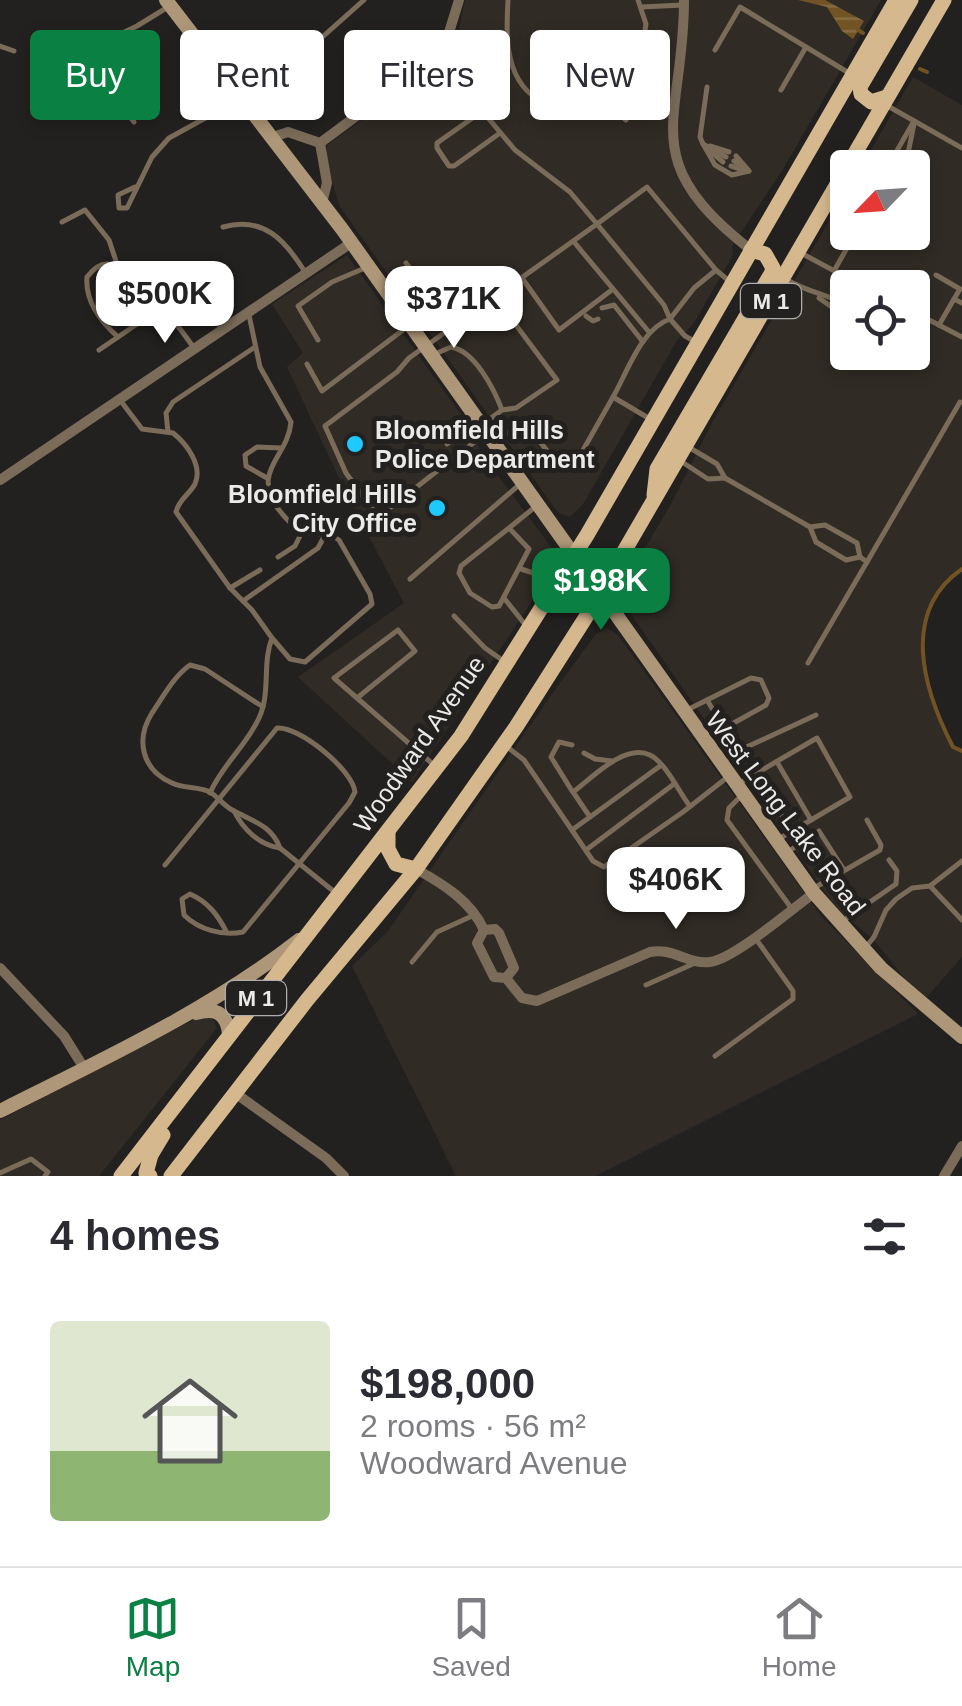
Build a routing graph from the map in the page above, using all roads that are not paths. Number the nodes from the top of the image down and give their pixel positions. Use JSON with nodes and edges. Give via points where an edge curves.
{"nodes":[{"id":1,"x":364,"y":0,"type":"edge"},
{"id":2,"x":459,"y":0,"type":"edge"},
{"id":3,"x":508,"y":0,"type":"edge"},
{"id":4,"x":896,"y":0,"type":"edge"},
{"id":5,"x":911,"y":0,"type":"edge"},
{"id":6,"x":944,"y":0,"type":"edge"},
{"id":7,"x":168,"y":2,"type":"edge"},
{"id":8,"x":684,"y":2,"type":"edge"},
{"id":9,"x":640,"y":4,"type":"edge"},
{"id":10,"x":190,"y":30,"type":"edge"},
{"id":11,"x":450,"y":30,"type":"edge"},
{"id":12,"x":645,"y":30,"type":"edge"},
{"id":13,"x":324,"y":36,"type":"edge"},
{"id":14,"x":0,"y":46,"type":"edge"},
{"id":15,"x":806,"y":46,"type":"junction"},
{"id":16,"x":715,"y":50,"type":"dead end"},
{"id":17,"x":14,"y":51,"type":"dead end"},
{"id":18,"x":852,"y":75,"type":"junction"},
{"id":19,"x":707,"y":87,"type":"dead end"},
{"id":20,"x":781,"y":90,"type":"dead end"},
{"id":21,"x":530,"y":91,"type":"edge"},
{"id":22,"x":886,"y":100,"type":"junction"},
{"id":23,"x":202,"y":120,"type":"edge"},
{"id":24,"x":259,"y":120,"type":"edge"},
{"id":25,"x":351,"y":120,"type":"edge"},
{"id":26,"x":469,"y":120,"type":"edge"},
{"id":27,"x":489,"y":120,"type":"edge"},
{"id":28,"x":914,"y":121,"type":"junction"},
{"id":29,"x":134,"y":122,"type":"dead end"},
{"id":30,"x":500,"y":133,"type":"junction"},
{"id":31,"x":273,"y":137,"type":"junction"},
{"id":32,"x":320,"y":143,"type":"junction"},
{"id":33,"x":702,"y":144,"type":"junction"},
{"id":34,"x":962,"y":148,"type":"edge"},
{"id":35,"x":897,"y":150,"type":"edge"},
{"id":36,"x":910,"y":150,"type":"edge"},
{"id":37,"x":726,"y":157,"type":"dead end"},
{"id":38,"x":750,"y":172,"type":"junction"},
{"id":39,"x":134,"y":187,"type":"junction"},
{"id":40,"x":322,"y":202,"type":"junction"},
{"id":41,"x":62,"y":222,"type":"dead end"},
{"id":42,"x":597,"y":224,"type":"junction"},
{"id":43,"x":223,"y":227,"type":"dead end"},
{"id":44,"x":574,"y":241,"type":"junction"},
{"id":45,"x":351,"y":243,"type":"junction"},
{"id":46,"x":751,"y":250,"type":"junction"},
{"id":47,"x":798,"y":252,"type":"junction"},
{"id":48,"x":406,"y":263,"type":"dead end"},
{"id":49,"x":118,"y":266,"type":"junction"},
{"id":50,"x":368,"y":267,"type":"junction"},
{"id":51,"x":716,"y":270,"type":"junction"},
{"id":52,"x":832,"y":270,"type":"edge"},
{"id":53,"x":307,"y":274,"type":"junction"},
{"id":54,"x":778,"y":274,"type":"junction"},
{"id":55,"x":936,"y":275,"type":"dead end"},
{"id":56,"x":522,"y":278,"type":"junction"},
{"id":57,"x":731,"y":283,"type":"junction"},
{"id":58,"x":613,"y":289,"type":"junction"},
{"id":59,"x":817,"y":296,"type":"junction"},
{"id":60,"x":830,"y":296,"type":"edge"},
{"id":61,"x":495,"y":298,"type":"junction"},
{"id":62,"x":954,"y":299,"type":"junction"},
{"id":63,"x":962,"y":303,"type":"edge"},
{"id":64,"x":830,"y":306,"type":"edge"},
{"id":65,"x":146,"y":308,"type":"junction"},
{"id":66,"x":604,"y":311,"type":"dead end"},
{"id":67,"x":443,"y":313,"type":"dead end"},
{"id":68,"x":248,"y":314,"type":"junction"},
{"id":69,"x":584,"y":314,"type":"junction"},
{"id":70,"x":596,"y":316,"type":"dead end"},
{"id":71,"x":670,"y":319,"type":"junction"},
{"id":72,"x":930,"y":320,"type":"edge"},
{"id":73,"x":939,"y":325,"type":"junction"},
{"id":74,"x":410,"y":326,"type":"junction"},
{"id":75,"x":649,"y":332,"type":"junction"},
{"id":76,"x":118,"y":337,"type":"junction"},
{"id":77,"x":962,"y":337,"type":"edge"},
{"id":78,"x":318,"y":340,"type":"dead end"},
{"id":79,"x":644,"y":342,"type":"junction"},
{"id":80,"x":698,"y":343,"type":"junction"},
{"id":81,"x":255,"y":347,"type":"junction"},
{"id":82,"x":99,"y":350,"type":"dead end"},
{"id":83,"x":195,"y":350,"type":"junction"},
{"id":84,"x":428,"y":352,"type":"junction"},
{"id":85,"x":307,"y":364,"type":"dead end"},
{"id":86,"x":614,"y":396,"type":"junction"},
{"id":87,"x":120,"y":400,"type":"junction"},
{"id":88,"x":960,"y":402,"type":"edge"},
{"id":89,"x":502,"y":410,"type":"junction"},
{"id":90,"x":653,"y":420,"type":"junction"},
{"id":91,"x":484,"y":431,"type":"junction"},
{"id":92,"x":168,"y":432,"type":"junction"},
{"id":93,"x":447,"y":444,"type":"dead end"},
{"id":94,"x":282,"y":448,"type":"junction"},
{"id":95,"x":682,"y":452,"type":"junction"},
{"id":96,"x":267,"y":478,"type":"junction"},
{"id":97,"x":725,"y":478,"type":"junction"},
{"id":98,"x":0,"y":480,"type":"edge"},
{"id":99,"x":522,"y":484,"type":"junction"},
{"id":100,"x":652,"y":504,"type":"junction"},
{"id":101,"x":537,"y":506,"type":"junction"},
{"id":102,"x":810,"y":527,"type":"junction"},
{"id":103,"x":510,"y":528,"type":"junction"},
{"id":104,"x":302,"y":532,"type":"junction"},
{"id":105,"x":326,"y":534,"type":"junction"},
{"id":106,"x":574,"y":555,"type":"junction"},
{"id":107,"x":278,"y":557,"type":"dead end"},
{"id":108,"x":860,"y":557,"type":"junction"},
{"id":109,"x":868,"y":562,"type":"junction"},
{"id":110,"x":521,"y":569,"type":"junction"},
{"id":111,"x":260,"y":570,"type":"dead end"},
{"id":112,"x":410,"y":580,"type":"dead end"},
{"id":113,"x":558,"y":581,"type":"junction"},
{"id":114,"x":230,"y":588,"type":"junction"},
{"id":115,"x":600,"y":593,"type":"junction"},
{"id":116,"x":504,"y":598,"type":"junction"},
{"id":117,"x":243,"y":601,"type":"junction"},
{"id":118,"x":454,"y":616,"type":"dead end"},
{"id":119,"x":528,"y":630,"type":"junction"},
{"id":120,"x":272,"y":638,"type":"junction"},
{"id":121,"x":507,"y":664,"type":"junction"},
{"id":122,"x":808,"y":664,"type":"dead end"},
{"id":123,"x":356,"y":698,"type":"junction"},
{"id":124,"x":707,"y":700,"type":"junction"},
{"id":125,"x":263,"y":708,"type":"junction"},
{"id":126,"x":683,"y":712,"type":"junction"},
{"id":127,"x":816,"y":715,"type":"dead end"},
{"id":128,"x":724,"y":727,"type":"junction"},
{"id":129,"x":702,"y":740,"type":"junction"},
{"id":130,"x":504,"y":744,"type":"junction"},
{"id":131,"x":572,"y":745,"type":"dead end"},
{"id":132,"x":738,"y":752,"type":"junction"},
{"id":133,"x":584,"y":753,"type":"dead end"},
{"id":134,"x":615,"y":761,"type":"junction"},
{"id":135,"x":776,"y":762,"type":"junction"},
{"id":136,"x":661,"y":766,"type":"junction"},
{"id":137,"x":437,"y":768,"type":"junction"},
{"id":138,"x":754,"y":775,"type":"junction"},
{"id":139,"x":731,"y":780,"type":"junction"},
{"id":140,"x":674,"y":784,"type":"junction"},
{"id":141,"x":210,"y":792,"type":"junction"},
{"id":142,"x":572,"y":792,"type":"junction"},
{"id":143,"x":218,"y":799,"type":"junction"},
{"id":144,"x":689,"y":806,"type":"junction"},
{"id":145,"x":234,"y":811,"type":"junction"},
{"id":146,"x":590,"y":817,"type":"junction"},
{"id":147,"x":812,"y":820,"type":"junction"},
{"id":148,"x":867,"y":820,"type":"dead end"},
{"id":149,"x":791,"y":829,"type":"junction"},
{"id":150,"x":572,"y":830,"type":"junction"},
{"id":151,"x":388,"y":833,"type":"junction"},
{"id":152,"x":780,"y":847,"type":"junction"},
{"id":153,"x":280,"y":848,"type":"junction"},
{"id":154,"x":586,"y":850,"type":"junction"},
{"id":155,"x":889,"y":860,"type":"dead end"},
{"id":156,"x":962,"y":861,"type":"edge"},
{"id":157,"x":301,"y":864,"type":"junction"},
{"id":158,"x":165,"y":865,"type":"dead end"},
{"id":159,"x":416,"y":869,"type":"junction"},
{"id":160,"x":844,"y":870,"type":"junction"},
{"id":161,"x":930,"y":886,"type":"junction"},
{"id":162,"x":813,"y":891,"type":"junction"},
{"id":163,"x":340,"y":896,"type":"junction"},
{"id":164,"x":792,"y":909,"type":"junction"},
{"id":165,"x":476,"y":914,"type":"junction"},
{"id":166,"x":962,"y":920,"type":"edge"},
{"id":167,"x":839,"y":924,"type":"junction"},
{"id":168,"x":484,"y":930,"type":"junction"},
{"id":169,"x":227,"y":933,"type":"junction"},
{"id":170,"x":304,"y":936,"type":"junction"},
{"id":171,"x":754,"y":937,"type":"junction"},
{"id":172,"x":863,"y":950,"type":"junction"},
{"id":173,"x":782,"y":960,"type":"dead end"},
{"id":174,"x":412,"y":962,"type":"dead end"},
{"id":175,"x":698,"y":962,"type":"junction"},
{"id":176,"x":775,"y":966,"type":"junction"},
{"id":177,"x":0,"y":968,"type":"edge"},
{"id":178,"x":506,"y":978,"type":"junction"},
{"id":179,"x":646,"y":985,"type":"dead end"},
{"id":180,"x":186,"y":1016,"type":"junction"},
{"id":181,"x":228,"y":1033,"type":"junction"},
{"id":182,"x":962,"y":1037,"type":"edge"},
{"id":183,"x":715,"y":1056,"type":"dead end"},
{"id":184,"x":206,"y":1063,"type":"junction"},
{"id":185,"x":84,"y":1068,"type":"junction"},
{"id":186,"x":235,"y":1093,"type":"junction"},
{"id":187,"x":0,"y":1111,"type":"edge"},
{"id":188,"x":962,"y":1146,"type":"edge"},
{"id":189,"x":0,"y":1173,"type":"edge"},
{"id":190,"x":45,"y":1176,"type":"edge"},
{"id":191,"x":121,"y":1176,"type":"edge"},
{"id":192,"x":150,"y":1176,"type":"edge"},
{"id":193,"x":171,"y":1176,"type":"edge"},
{"id":194,"x":344,"y":1176,"type":"edge"},
{"id":195,"x":944,"y":1176,"type":"edge"}],
"edges":[{"from":1,"to":13,"type":"lane"},
{"from":2,"to":11,"type":"street"},
{"from":3,"to":21,"type":"lane","via":[[509,58]]},
{"from":4,"to":18,"type":"main road","name":"Woodward Avenue","number":"M 1"},
{"from":5,"to":22,"type":"main road","via":[[860,87],[865,99]]},
{"from":6,"to":22,"type":"main road","number":"M 1"},
{"from":7,"to":10,"type":"main road","name":"West Long Lake Road"},
{"from":7,"to":29,"type":"lane","via":[[97,45],[93,69]]},
{"from":8,"to":9,"type":"lane"},
{"from":8,"to":46,"type":"street","via":[[672,112],[676,156],[697,200]]},
{"from":9,"to":12,"type":"lane"},
{"from":14,"to":17,"type":"lane"},
{"from":15,"to":16,"type":"lane","via":[[740,7]]},
{"from":15,"to":18,"type":"lane"},
{"from":15,"to":20,"type":"lane"},
{"from":18,"to":46,"type":"main road","name":"Woodward Avenue","number":"M 1"},
{"from":19,"to":33,"type":"lane"},
{"from":22,"to":28,"type":"lane"},
{"from":22,"to":47,"type":"main road","number":"M 1"},
{"from":23,"to":39,"type":"lane","via":[[169,138]]},
{"from":24,"to":31,"type":"main road","name":"West Long Lake Road"},
{"from":25,"to":32,"type":"street"},
{"from":26,"to":30,"type":"lane","via":[[438,142],[450,166]]},
{"from":27,"to":30,"type":"lane"},
{"from":28,"to":34,"type":"lane"},
{"from":28,"to":35,"type":"lane"},
{"from":28,"to":36,"type":"lane"},
{"from":30,"to":42,"type":"lane"},
{"from":31,"to":32,"type":"street","via":[[288,132]]},
{"from":31,"to":40,"type":"main road","name":"West Long Lake Road"},
{"from":32,"to":40,"type":"street","via":[[327,182]]},
{"from":33,"to":37,"type":"lane"},
{"from":33,"to":38,"type":"lane","via":[[714,165],[732,176]]},
{"from":38,"to":38,"type":"lane","via":[[734,161]]},
{"from":39,"to":39,"type":"lane","via":[[118,194],[119,208],[126,208]]},
{"from":40,"to":45,"type":"main road","name":"West Long Lake Road"},
{"from":41,"to":49,"type":"lane","via":[[85,210],[109,240]]},
{"from":42,"to":44,"type":"lane"},
{"from":42,"to":51,"type":"lane","via":[[647,188]]},
{"from":42,"to":71,"type":"lane"},
{"from":43,"to":53,"type":"lane","via":[[250,224],[271,231]]},
{"from":44,"to":56,"type":"lane"},
{"from":44,"to":58,"type":"lane"},
{"from":45,"to":50,"type":"main road","name":"West Long Lake Road"},
{"from":45,"to":53,"type":"street"},
{"from":46,"to":54,"type":"main road","via":[[765,254]]},
{"from":46,"to":57,"type":"main road","name":"Woodward Avenue","number":"M 1"},
{"from":47,"to":52,"type":"lane"},
{"from":47,"to":54,"type":"main road","number":"M 1"},
{"from":48,"to":67,"type":"lane"},
{"from":49,"to":65,"type":"lane"},
{"from":49,"to":76,"type":"lane","via":[[94,270],[86,288]]},
{"from":50,"to":74,"type":"main road","name":"West Long Lake Road"},
{"from":50,"to":78,"type":"lane","via":[[298,306]]},
{"from":51,"to":57,"type":"lane"},
{"from":51,"to":71,"type":"lane"},
{"from":53,"to":68,"type":"street"},
{"from":54,"to":59,"type":"lane"},
{"from":54,"to":95,"type":"main road","number":"M 1"},
{"from":54,"to":100,"type":"main road","via":[[658,470]]},
{"from":55,"to":62,"type":"lane","via":[[960,289]]},
{"from":56,"to":61,"type":"lane"},
{"from":56,"to":69,"type":"lane","via":[[559,330]]},
{"from":57,"to":80,"type":"main road","name":"Woodward Avenue","number":"M 1"},
{"from":58,"to":69,"type":"lane"},
{"from":58,"to":75,"type":"lane"},
{"from":59,"to":60,"type":"lane"},
{"from":59,"to":64,"type":"lane"},
{"from":61,"to":84,"type":"lane"},
{"from":61,"to":89,"type":"lane","via":[[556,380],[516,408]]},
{"from":62,"to":63,"type":"lane"},
{"from":62,"to":73,"type":"lane"},
{"from":65,"to":76,"type":"lane","via":[[140,322]]},
{"from":65,"to":83,"type":"lane","via":[[172,318]]},
{"from":66,"to":79,"type":"lane","via":[[611,304]]},
{"from":68,"to":81,"type":"lane"},
{"from":68,"to":83,"type":"street"},
{"from":69,"to":70,"type":"lane"},
{"from":71,"to":75,"type":"lane"},
{"from":71,"to":80,"type":"lane"},
{"from":72,"to":73,"type":"lane"},
{"from":73,"to":77,"type":"lane"},
{"from":74,"to":84,"type":"main road","name":"West Long Lake Road"},
{"from":74,"to":85,"type":"lane","via":[[322,390]]},
{"from":75,"to":79,"type":"lane"},
{"from":76,"to":82,"type":"lane"},
{"from":79,"to":86,"type":"lane"},
{"from":80,"to":90,"type":"main road","name":"Woodward Avenue","number":"M 1"},
{"from":81,"to":92,"type":"lane","via":[[172,402]]},
{"from":81,"to":94,"type":"lane","via":[[291,419]]},
{"from":83,"to":87,"type":"street"},
{"from":84,"to":89,"type":"lane","via":[[457,348]]},
{"from":84,"to":91,"type":"main road","name":"West Long Lake Road"},
{"from":84,"to":91,"type":"lane","via":[[326,426],[346,473],[378,517]]},
{"from":86,"to":90,"type":"lane"},
{"from":86,"to":91,"type":"lane","via":[[582,452],[567,464],[552,457],[526,424]]},
{"from":87,"to":92,"type":"lane","via":[[142,428]]},
{"from":87,"to":98,"type":"street"},
{"from":88,"to":109,"type":"lane"},
{"from":89,"to":91,"type":"lane"},
{"from":90,"to":106,"type":"main road","name":"Woodward Avenue","number":"M 1"},
{"from":91,"to":93,"type":"lane"},
{"from":91,"to":99,"type":"main road","name":"West Long Lake Road"},
{"from":92,"to":114,"type":"lane","via":[[181,439],[197,471],[176,512]]},
{"from":94,"to":96,"type":"lane"},
{"from":94,"to":96,"type":"lane","via":[[258,447],[245,455],[246,466]]},
{"from":95,"to":97,"type":"lane","via":[[717,464]]},
{"from":95,"to":97,"type":"lane","via":[[708,478]]},
{"from":95,"to":100,"type":"main road","number":"M 1"},
{"from":96,"to":104,"type":"lane","via":[[276,505]]},
{"from":97,"to":102,"type":"lane"},
{"from":99,"to":101,"type":"main road","name":"West Long Lake Road"},
{"from":99,"to":112,"type":"lane"},
{"from":100,"to":115,"type":"main road","number":"M 1"},
{"from":101,"to":103,"type":"lane"},
{"from":101,"to":106,"type":"main road","name":"West Long Lake Road"},
{"from":102,"to":108,"type":"lane","via":[[816,542],[846,560]]},
{"from":102,"to":108,"type":"lane","via":[[826,525],[841,534],[857,544]]},
{"from":103,"to":110,"type":"lane","via":[[529,549]]},
{"from":103,"to":116,"type":"lane","via":[[459,574],[470,593],[492,607]]},
{"from":104,"to":105,"type":"lane"},
{"from":104,"to":107,"type":"lane"},
{"from":105,"to":117,"type":"lane","via":[[318,548]]},
{"from":105,"to":120,"type":"lane","via":[[339,540],[370,594],[370,607],[305,662],[290,659]]},
{"from":106,"to":113,"type":"main road","name":"Woodward Avenue","number":"M 1"},
{"from":106,"to":115,"type":"main road","name":"West Long Lake Road"},
{"from":108,"to":109,"type":"lane"},
{"from":109,"to":122,"type":"lane"},
{"from":110,"to":113,"type":"lane"},
{"from":110,"to":116,"type":"lane"},
{"from":111,"to":114,"type":"lane"},
{"from":113,"to":119,"type":"main road","name":"Woodward Avenue","number":"M 1"},
{"from":114,"to":117,"type":"lane"},
{"from":115,"to":126,"type":"main road","name":"West Long Lake Road"},
{"from":115,"to":130,"type":"main road","number":"M 1"},
{"from":116,"to":119,"type":"lane"},
{"from":117,"to":120,"type":"lane"},
{"from":118,"to":121,"type":"lane"},
{"from":119,"to":121,"type":"main road","name":"Woodward Avenue","number":"M 1"},
{"from":120,"to":125,"type":"lane"},
{"from":121,"to":137,"type":"main road","name":"Woodward Avenue","number":"M 1"},
{"from":123,"to":123,"type":"lane","via":[[334,678],[398,630],[415,651]]},
{"from":123,"to":137,"type":"lane"},
{"from":124,"to":126,"type":"lane"},
{"from":124,"to":128,"type":"lane"},
{"from":124,"to":128,"type":"lane","via":[[751,678],[760,680],[766,705]]},
{"from":125,"to":141,"type":"lane"},
{"from":125,"to":141,"type":"lane","via":[[193,664],[150,717],[142,745],[148,763],[173,784]]},
{"from":126,"to":129,"type":"main road","name":"West Long Lake Road"},
{"from":127,"to":132,"type":"lane"},
{"from":128,"to":129,"type":"lane"},
{"from":128,"to":132,"type":"lane"},
{"from":129,"to":139,"type":"main road","name":"West Long Lake Road"},
{"from":130,"to":150,"type":"lane","via":[[524,760]]},
{"from":130,"to":159,"type":"main road","number":"M 1"},
{"from":131,"to":142,"type":"lane","via":[[559,742],[551,756]]},
{"from":132,"to":139,"type":"lane"},
{"from":133,"to":134,"type":"lane"},
{"from":134,"to":136,"type":"lane","via":[[644,754]]},
{"from":134,"to":142,"type":"lane"},
{"from":135,"to":138,"type":"lane"},
{"from":135,"to":147,"type":"lane"},
{"from":135,"to":147,"type":"lane","via":[[816,738],[850,797]]},
{"from":136,"to":140,"type":"lane"},
{"from":136,"to":146,"type":"lane"},
{"from":137,"to":151,"type":"main road","name":"Woodward Avenue","number":"M 1"},
{"from":138,"to":139,"type":"lane"},
{"from":138,"to":149,"type":"lane"},
{"from":139,"to":144,"type":"lane"},
{"from":139,"to":152,"type":"main road","name":"West Long Lake Road"},
{"from":139,"to":164,"type":"lane","via":[[727,820]]},
{"from":140,"to":144,"type":"lane"},
{"from":140,"to":154,"type":"lane"},
{"from":141,"to":143,"type":"lane"},
{"from":142,"to":146,"type":"lane"},
{"from":143,"to":145,"type":"lane"},
{"from":143,"to":157,"type":"lane","via":[[273,730],[296,730],[356,786]]},
{"from":143,"to":158,"type":"lane"},
{"from":144,"to":154,"type":"lane","via":[[608,866],[596,864]]},
{"from":145,"to":153,"type":"lane","via":[[252,818]]},
{"from":145,"to":153,"type":"lane","via":[[244,828]]},
{"from":146,"to":150,"type":"lane"},
{"from":147,"to":149,"type":"lane"},
{"from":148,"to":160,"type":"lane","via":[[880,850]]},
{"from":149,"to":152,"type":"lane"},
{"from":150,"to":154,"type":"lane"},
{"from":151,"to":159,"type":"main road","via":[[396,864]]},
{"from":151,"to":163,"type":"main road","name":"Woodward Avenue","number":"M 1"},
{"from":152,"to":160,"type":"lane","via":[[819,831]]},
{"from":152,"to":162,"type":"main road","name":"West Long Lake Road"},
{"from":153,"to":157,"type":"lane"},
{"from":155,"to":167,"type":"lane","via":[[896,884]]},
{"from":156,"to":161,"type":"lane"},
{"from":157,"to":163,"type":"lane"},
{"from":157,"to":169,"type":"lane","via":[[249,927]]},
{"from":159,"to":165,"type":"street"},
{"from":159,"to":186,"type":"main road","number":"M 1"},
{"from":160,"to":162,"type":"lane"},
{"from":161,"to":166,"type":"lane"},
{"from":161,"to":172,"type":"lane","via":[[912,888],[891,904]]},
{"from":162,"to":164,"type":"street"},
{"from":162,"to":167,"type":"main road","name":"West Long Lake Road"},
{"from":163,"to":170,"type":"main road","name":"Woodward Avenue","number":"M 1"},
{"from":164,"to":171,"type":"street"},
{"from":165,"to":168,"type":"street"},
{"from":165,"to":174,"type":"lane","via":[[438,932]]},
{"from":167,"to":172,"type":"main road","name":"West Long Lake Road"},
{"from":168,"to":178,"type":"street","via":[[477,944],[490,973]]},
{"from":168,"to":178,"type":"street","via":[[499,933],[514,968]]},
{"from":169,"to":169,"type":"lane","via":[[190,921],[182,899],[190,894],[203,902]]},
{"from":170,"to":180,"type":"main road"},
{"from":170,"to":181,"type":"main road","name":"Woodward Avenue","number":"M 1"},
{"from":171,"to":175,"type":"street","via":[[723,958]]},
{"from":171,"to":176,"type":"lane"},
{"from":172,"to":182,"type":"main road","name":"West Long Lake Road"},
{"from":173,"to":176,"type":"lane"},
{"from":175,"to":178,"type":"street","via":[[660,950],[597,981],[530,1001]]},
{"from":175,"to":179,"type":"lane"},
{"from":176,"to":183,"type":"lane","via":[[793,999]]},
{"from":177,"to":185,"type":"street","via":[[64,1036]]},
{"from":180,"to":181,"type":"main road","via":[[214,1010]]},
{"from":180,"to":185,"type":"main road"},
{"from":181,"to":184,"type":"main road","name":"Woodward Avenue","number":"M 1"},
{"from":184,"to":191,"type":"main road","name":"Woodward Avenue","number":"M 1"},
{"from":184,"to":192,"type":"main road","via":[[151,1154]]},
{"from":185,"to":187,"type":"main road"},
{"from":186,"to":193,"type":"main road","number":"M 1"},
{"from":186,"to":194,"type":"street"},
{"from":188,"to":195,"type":"street"},
{"from":189,"to":190,"type":"lane","via":[[31,1158]]}]}
